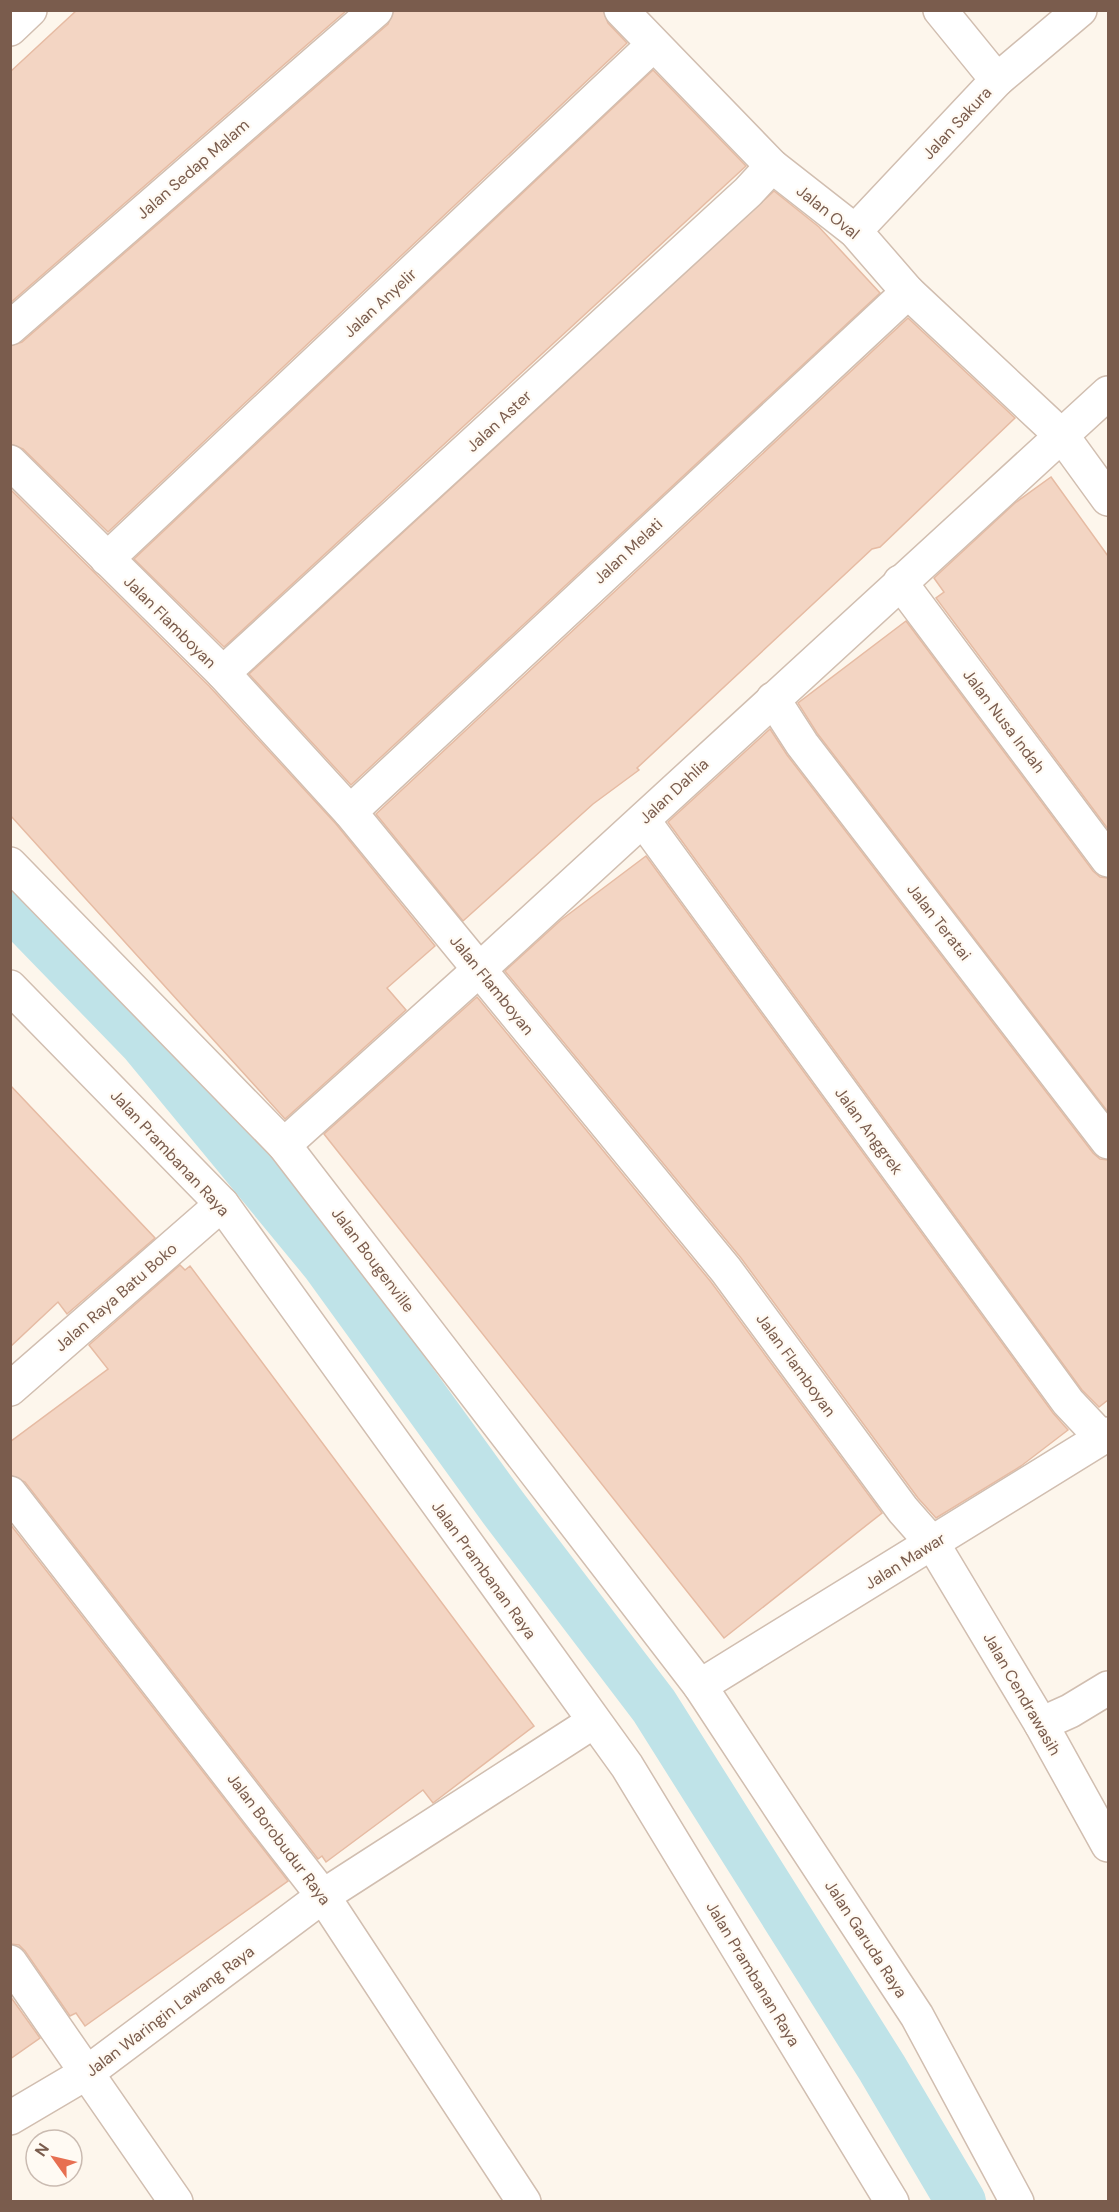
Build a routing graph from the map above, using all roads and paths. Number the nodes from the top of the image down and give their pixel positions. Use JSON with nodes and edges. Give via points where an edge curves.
{"nodes":[{"id":1,"x":30,"y":10,"type":"edge"},
{"id":2,"x":376,"y":10,"type":"edge"},
{"id":3,"x":621,"y":10,"type":"edge"},
{"id":4,"x":940,"y":10,"type":"edge"},
{"id":5,"x":1080,"y":10,"type":"edge"},
{"id":6,"x":10,"y":29,"type":"edge"},
{"id":7,"x":652,"y":46,"type":"junction"},
{"id":8,"x":997,"y":80,"type":"junction"},
{"id":9,"x":772,"y":166,"type":"junction"},
{"id":10,"x":855,"y":231,"type":"junction"},
{"id":11,"x":908,"y":292,"type":"junction"},
{"id":12,"x":10,"y":328,"type":"edge"},
{"id":13,"x":1108,"y":393,"type":"edge"},
{"id":14,"x":1063,"y":437,"type":"junction"},
{"id":15,"x":10,"y":462,"type":"edge"},
{"id":16,"x":1108,"y":499,"type":"edge"},
{"id":17,"x":107,"y":559,"type":"junction"},
{"id":18,"x":900,"y":582,"type":"junction"},
{"id":19,"x":223,"y":674,"type":"junction"},
{"id":20,"x":773,"y":699,"type":"junction"},
{"id":21,"x":350,"y":812,"type":"junction"},
{"id":22,"x":643,"y":820,"type":"junction"},
{"id":23,"x":1108,"y":860,"type":"edge"},
{"id":24,"x":10,"y":864,"type":"edge"},
{"id":25,"x":480,"y":969,"type":"junction"},
{"id":26,"x":10,"y":987,"type":"edge"},
{"id":27,"x":1108,"y":1142,"type":"edge"},
{"id":28,"x":284,"y":1145,"type":"junction"},
{"id":29,"x":222,"y":1204,"type":"junction"},
{"id":30,"x":10,"y":1389,"type":"edge"},
{"id":31,"x":1105,"y":1436,"type":"edge"},
{"id":32,"x":10,"y":1493,"type":"edge"},
{"id":33,"x":933,"y":1544,"type":"junction"},
{"id":34,"x":700,"y":1686,"type":"junction"},
{"id":35,"x":1108,"y":1688,"type":"edge"},
{"id":36,"x":593,"y":1722,"type":"junction"},
{"id":37,"x":1041,"y":1724,"type":"junction"},
{"id":38,"x":1108,"y":1845,"type":"edge"},
{"id":39,"x":323,"y":1896,"type":"junction"},
{"id":40,"x":10,"y":1962,"type":"edge"},
{"id":41,"x":88,"y":2072,"type":"junction"},
{"id":42,"x":10,"y":2118,"type":"edge"},
{"id":43,"x":176,"y":2202,"type":"edge"},
{"id":44,"x":524,"y":2202,"type":"edge"},
{"id":45,"x":892,"y":2202,"type":"edge"},
{"id":46,"x":1017,"y":2202,"type":"edge"}],
"edges":[{"from":1,"to":6,"type":"street"},
{"from":2,"to":12,"type":"street","name":"Jalan Sedap Malam"},
{"from":3,"to":7,"type":"street","name":"Jalan Oval"},
{"from":4,"to":8,"type":"street","name":"Jalan Sakura"},
{"from":5,"to":8,"type":"street"},
{"from":7,"to":9,"type":"street","name":"Jalan Oval"},
{"from":7,"to":17,"type":"street","name":"Jalan Anyelir"},
{"from":8,"to":10,"type":"street","name":"Jalan Sakura"},
{"from":9,"to":10,"type":"street","name":"Jalan Oval"},
{"from":9,"to":19,"type":"street","name":"Jalan Aster"},
{"from":10,"to":11,"type":"street","name":"Jalan Oval"},
{"from":11,"to":14,"type":"street","name":"Jalan Oval"},
{"from":11,"to":21,"type":"street","name":"Jalan Melati"},
{"from":13,"to":14,"type":"street","name":"Jalan Dahlia"},
{"from":14,"to":16,"type":"street","name":"Jalan Oval"},
{"from":14,"to":18,"type":"street","name":"Jalan Dahlia"},
{"from":15,"to":17,"type":"street","name":"Jalan Flamboyan"},
{"from":17,"to":19,"type":"street","name":"Jalan Flamboyan"},
{"from":18,"to":20,"type":"street","name":"Jalan Dahlia"},
{"from":18,"to":23,"type":"street","name":"Jalan Nusa Indah"},
{"from":19,"to":21,"type":"street","name":"Jalan Flamboyan"},
{"from":20,"to":22,"type":"street","name":"Jalan Dahlia"},
{"from":20,"to":27,"type":"street","name":"Jalan Teratai","via":[[802,744]]},
{"from":21,"to":25,"type":"street","name":"Jalan Flamboyan"},
{"from":22,"to":25,"type":"street","name":"Jalan Dahlia"},
{"from":22,"to":31,"type":"street","name":"Jalan Anggrek","via":[[1068,1402]]},
{"from":24,"to":28,"type":"street","name":"Jalan Bougenville"},
{"from":25,"to":28,"type":"street","name":"Jalan Dahlia"},
{"from":25,"to":33,"type":"street","name":"Jalan Flamboyan","via":[[726,1270],[903,1510]]},
{"from":26,"to":29,"type":"street","name":"Jalan Prambanan Raya"},
{"from":28,"to":34,"type":"street","name":"Jalan Bougenville"},
{"from":29,"to":30,"type":"street","name":"Jalan Raya Batu Boko"},
{"from":29,"to":36,"type":"street","name":"Jalan Prambanan Raya"},
{"from":31,"to":33,"type":"street","name":"Jalan Mawar"},
{"from":32,"to":39,"type":"street","name":"Jalan Borobudur Raya"},
{"from":33,"to":34,"type":"street","name":"Jalan Mawar"},
{"from":33,"to":37,"type":"street","name":"Jalan Cendrawasih"},
{"from":34,"to":46,"type":"street","name":"Jalan Garuda Raya","via":[[917,2016]]},
{"from":35,"to":37,"type":"street"},
{"from":36,"to":39,"type":"street","name":"Jalan Waringin Lawang Raya"},
{"from":36,"to":45,"type":"street","name":"Jalan Prambanan Raya","via":[[627,1766]]},
{"from":37,"to":38,"type":"street","name":"Jalan Cendrawasih"},
{"from":39,"to":41,"type":"street","name":"Jalan Waringin Lawang Raya"},
{"from":39,"to":44,"type":"street","name":"Jalan Borobudur Raya"},
{"from":40,"to":41,"type":"street"},
{"from":41,"to":42,"type":"street","name":"Jalan Waringin Lawang Raya"},
{"from":41,"to":43,"type":"street"}]}
